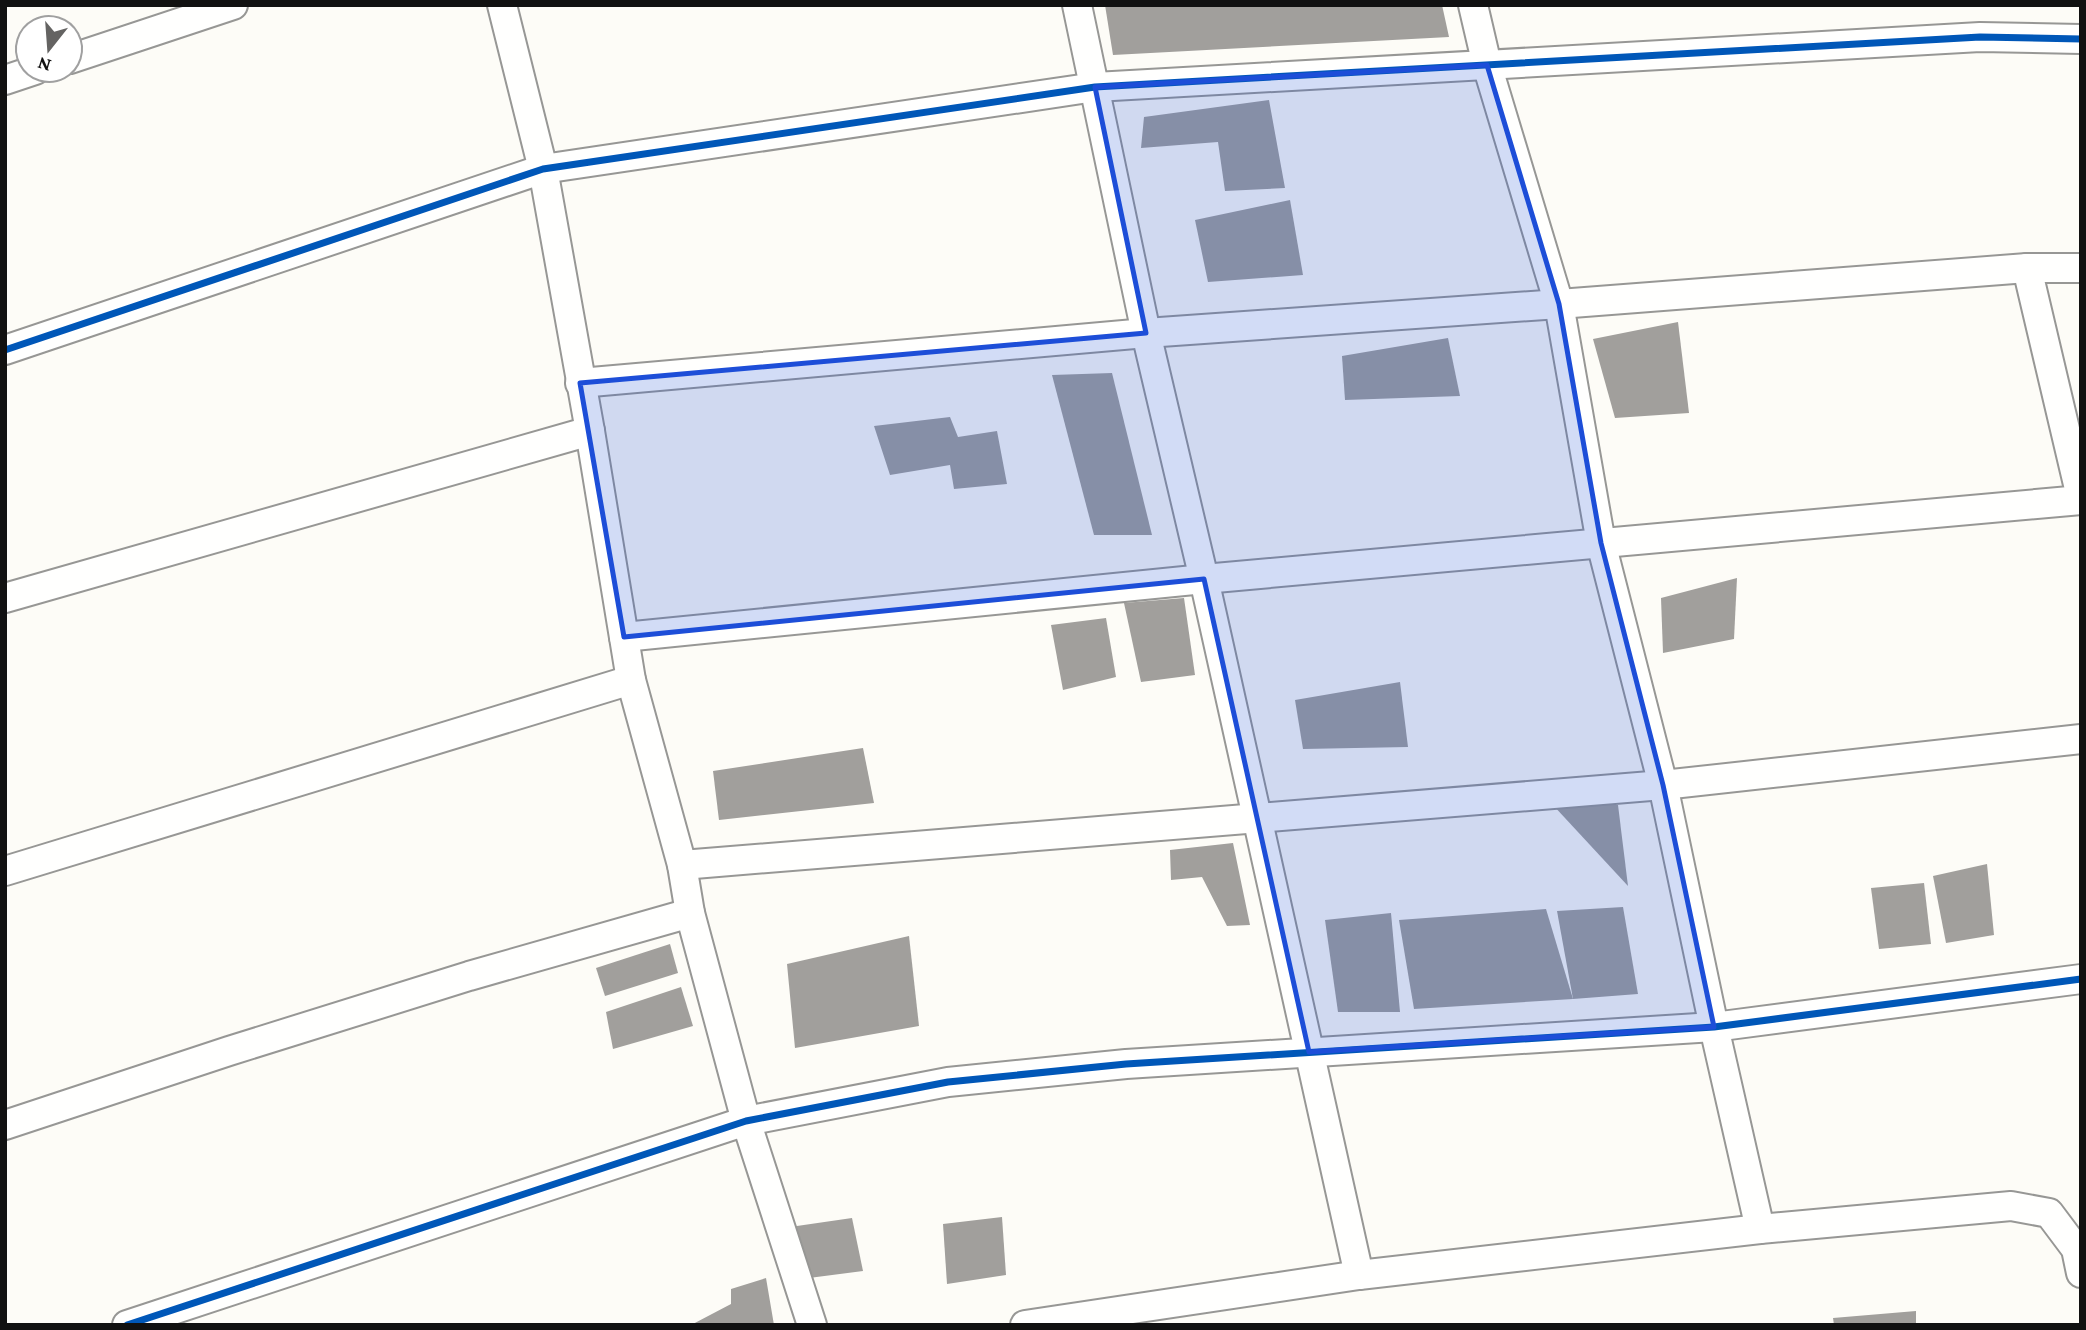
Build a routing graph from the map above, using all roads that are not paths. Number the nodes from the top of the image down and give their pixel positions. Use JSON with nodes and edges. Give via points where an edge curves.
{"nodes":[{"id":1,"x":233,"y":5,"type":"edge"},
{"id":2,"x":502,"y":5,"type":"edge"},
{"id":3,"x":1077,"y":5,"type":"edge"},
{"id":4,"x":1474,"y":5,"type":"edge"},
{"id":5,"x":2081,"y":39,"type":"edge"},
{"id":6,"x":84,"y":54,"type":"edge"},
{"id":7,"x":1487,"y":65,"type":"junction"},
{"id":8,"x":1095,"y":87,"type":"junction"},
{"id":9,"x":542,"y":169,"type":"junction"},
{"id":10,"x":2027,"y":268,"type":"junction"},
{"id":11,"x":2081,"y":268,"type":"edge"},
{"id":12,"x":1559,"y":304,"type":"junction"},
{"id":13,"x":1146,"y":333,"type":"junction"},
{"id":14,"x":5,"y":350,"type":"edge"},
{"id":15,"x":580,"y":383,"type":"junction"},
{"id":16,"x":590,"y":431,"type":"junction"},
{"id":17,"x":2081,"y":498,"type":"edge"},
{"id":18,"x":1601,"y":543,"type":"junction"},
{"id":19,"x":1204,"y":579,"type":"junction"},
{"id":20,"x":5,"y":598,"type":"edge"},
{"id":21,"x":624,"y":637,"type":"junction"},
{"id":22,"x":631,"y":680,"type":"junction"},
{"id":23,"x":2081,"y":739,"type":"edge"},
{"id":24,"x":1663,"y":785,"type":"junction"},
{"id":25,"x":1256,"y":819,"type":"junction"},
{"id":26,"x":682,"y":865,"type":"junction"},
{"id":27,"x":5,"y":870,"type":"edge"},
{"id":28,"x":690,"y":913,"type":"junction"},
{"id":29,"x":2081,"y":979,"type":"edge"},
{"id":30,"x":1714,"y":1027,"type":"junction"},
{"id":31,"x":1309,"y":1052,"type":"junction"},
{"id":32,"x":746,"y":1121,"type":"junction"},
{"id":33,"x":5,"y":1125,"type":"edge"},
{"id":34,"x":1760,"y":1228,"type":"junction"},
{"id":35,"x":2081,"y":1273,"type":"edge"},
{"id":36,"x":1359,"y":1275,"type":"junction"},
{"id":37,"x":127,"y":1325,"type":"edge"},
{"id":38,"x":811,"y":1325,"type":"edge"},
{"id":39,"x":1025,"y":1325,"type":"edge"}],
"edges":[{"from":1,"to":6,"type":"street"},
{"from":2,"to":9,"type":"street"},
{"from":3,"to":8,"type":"street"},
{"from":4,"to":7,"type":"street"},
{"from":5,"to":7,"type":"street","via":[[1980,37]]},
{"from":7,"to":8,"type":"street"},
{"from":7,"to":12,"type":"street"},
{"from":8,"to":9,"type":"street"},
{"from":8,"to":13,"type":"street"},
{"from":9,"to":14,"type":"street"},
{"from":9,"to":15,"type":"street"},
{"from":10,"to":11,"type":"street"},
{"from":10,"to":12,"type":"street"},
{"from":10,"to":17,"type":"street"},
{"from":12,"to":13,"type":"street"},
{"from":12,"to":18,"type":"street"},
{"from":13,"to":15,"type":"street"},
{"from":13,"to":19,"type":"street"},
{"from":15,"to":16,"type":"street"},
{"from":16,"to":20,"type":"street"},
{"from":16,"to":21,"type":"street"},
{"from":17,"to":18,"type":"street"},
{"from":18,"to":19,"type":"street"},
{"from":18,"to":24,"type":"street"},
{"from":19,"to":21,"type":"street"},
{"from":19,"to":25,"type":"street"},
{"from":21,"to":22,"type":"street"},
{"from":22,"to":26,"type":"street"},
{"from":22,"to":27,"type":"street"},
{"from":23,"to":24,"type":"street"},
{"from":24,"to":25,"type":"street"},
{"from":24,"to":30,"type":"street"},
{"from":25,"to":26,"type":"street"},
{"from":25,"to":31,"type":"street"},
{"from":26,"to":28,"type":"street"},
{"from":28,"to":32,"type":"street"},
{"from":28,"to":33,"type":"street","via":[[442,984]]},
{"from":29,"to":30,"type":"street"},
{"from":30,"to":31,"type":"street"},
{"from":30,"to":34,"type":"street"},
{"from":31,"to":32,"type":"street","via":[[948,1082]]},
{"from":31,"to":36,"type":"street"},
{"from":32,"to":37,"type":"street"},
{"from":32,"to":38,"type":"street"},
{"from":34,"to":35,"type":"street","via":[[2011,1206],[2049,1213],[2076,1250]]},
{"from":34,"to":36,"type":"street"},
{"from":36,"to":39,"type":"street"}]}
